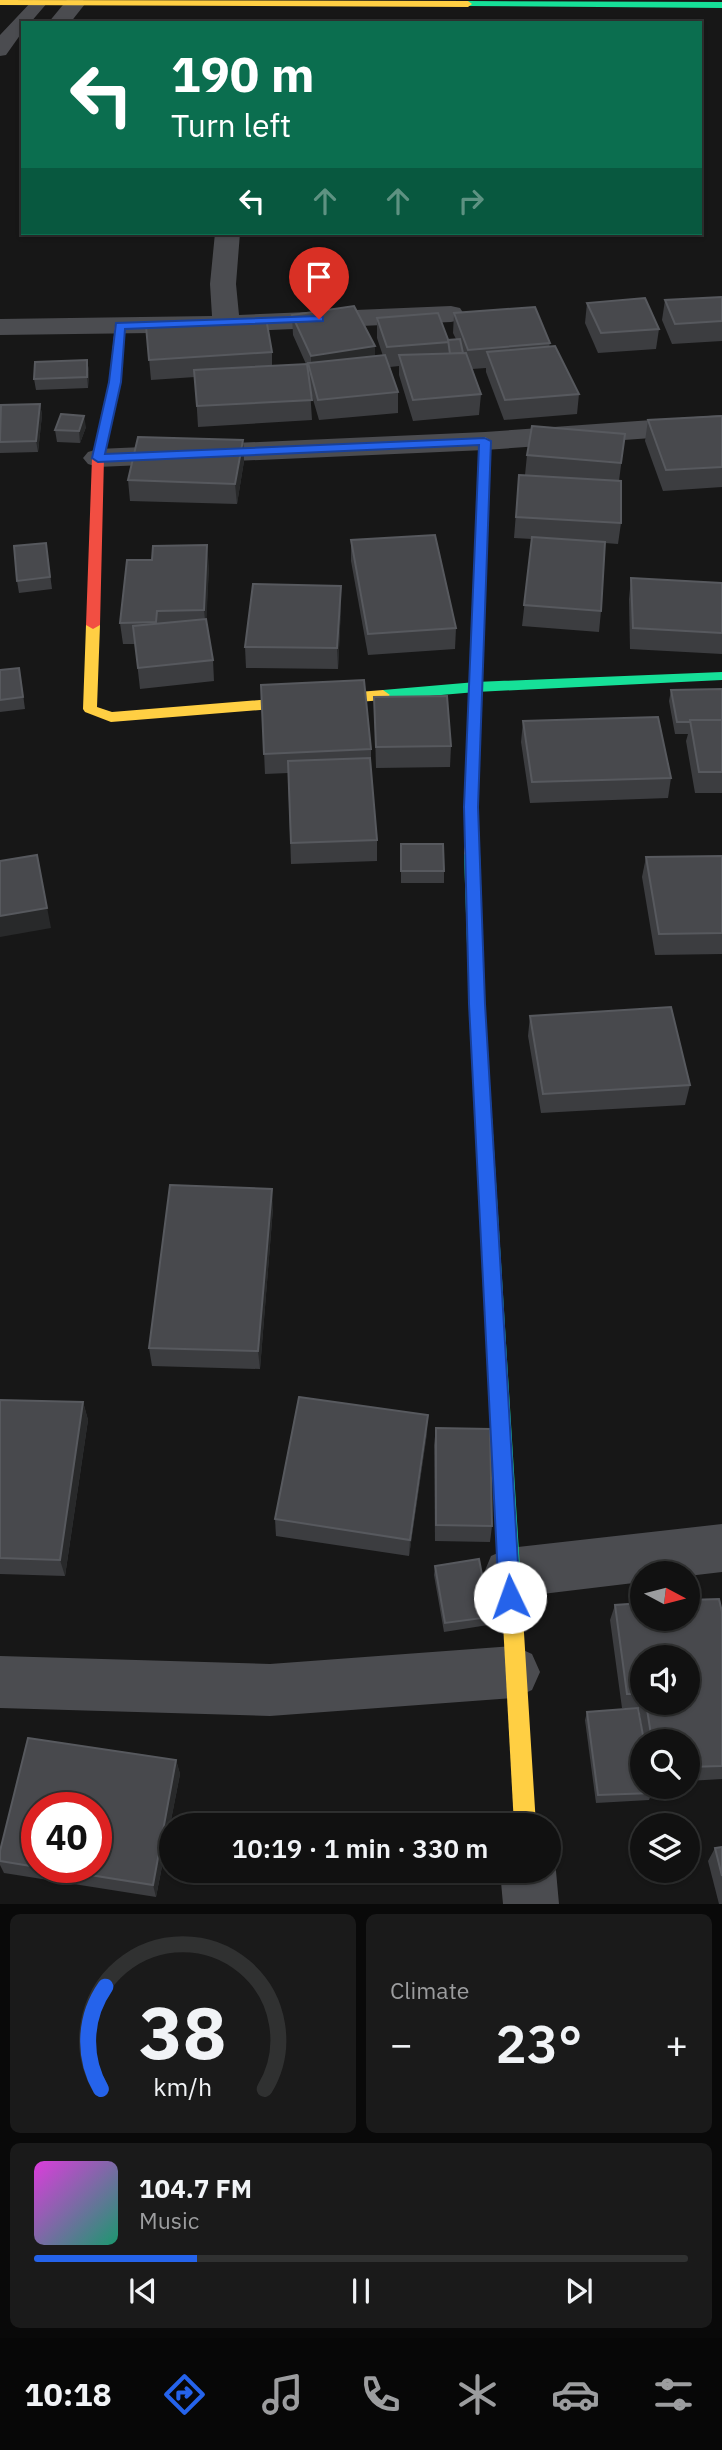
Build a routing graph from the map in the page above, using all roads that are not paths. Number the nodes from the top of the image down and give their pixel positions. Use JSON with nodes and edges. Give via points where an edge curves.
{"nodes":[{"id":1,"x":0,"y":2,"type":"edge"},
{"id":2,"x":40,"y":2,"type":"junction"},
{"id":3,"x":75,"y":4,"type":"junction"},
{"id":4,"x":722,"y":5,"type":"edge"},
{"id":5,"x":22,"y":21,"type":"edge"},
{"id":6,"x":60,"y":21,"type":"edge"},
{"id":7,"x":21,"y":23,"type":"edge"},
{"id":8,"x":0,"y":51,"type":"edge"},
{"id":9,"x":227,"y":235,"type":"edge"},
{"id":10,"x":451,"y":314,"type":"edge"},
{"id":11,"x":226,"y":324,"type":"junction"},
{"id":12,"x":120,"y":326,"type":"junction"},
{"id":13,"x":0,"y":327,"type":"edge"},
{"id":14,"x":722,"y":424,"type":"edge"},
{"id":15,"x":485,"y":441,"type":"junction"},
{"id":16,"x":98,"y":458,"type":"junction"},
{"id":17,"x":722,"y":676,"type":"edge"},
{"id":18,"x":476,"y":687,"type":"junction"},
{"id":19,"x":722,"y":1548,"type":"edge"},
{"id":20,"x":509,"y":1573,"type":"junction"},
{"id":21,"x":514,"y":1672,"type":"junction"},
{"id":22,"x":0,"y":1682,"type":"edge"},
{"id":23,"x":524,"y":1813,"type":"edge"},
{"id":24,"x":529,"y":1883,"type":"edge"},
{"id":25,"x":531,"y":1904,"type":"edge"}],
"edges":[{"from":1,"to":2,"type":"main road"},
{"from":2,"to":3,"type":"main road"},
{"from":2,"to":5,"type":"lane"},
{"from":3,"to":4,"type":"main road"},
{"from":3,"to":6,"type":"street"},
{"from":7,"to":8,"type":"lane"},
{"from":9,"to":11,"type":"street"},
{"from":10,"to":11,"type":"street"},
{"from":11,"to":12,"type":"street"},
{"from":12,"to":13,"type":"street"},
{"from":12,"to":16,"type":"main road","via":[[115,382]]},
{"from":14,"to":15,"type":"street"},
{"from":15,"to":16,"type":"street"},
{"from":15,"to":18,"type":"main road"},
{"from":16,"to":18,"type":"main road","via":[[90,709],[111,716]]},
{"from":17,"to":18,"type":"main road"},
{"from":18,"to":20,"type":"main road","via":[[471,807],[477,991]]},
{"from":19,"to":20,"type":"street"},
{"from":20,"to":21,"type":"main road"},
{"from":21,"to":22,"type":"street","via":[[270,1690]]},
{"from":21,"to":23,"type":"main road"},
{"from":24,"to":25,"type":"street"}]}
